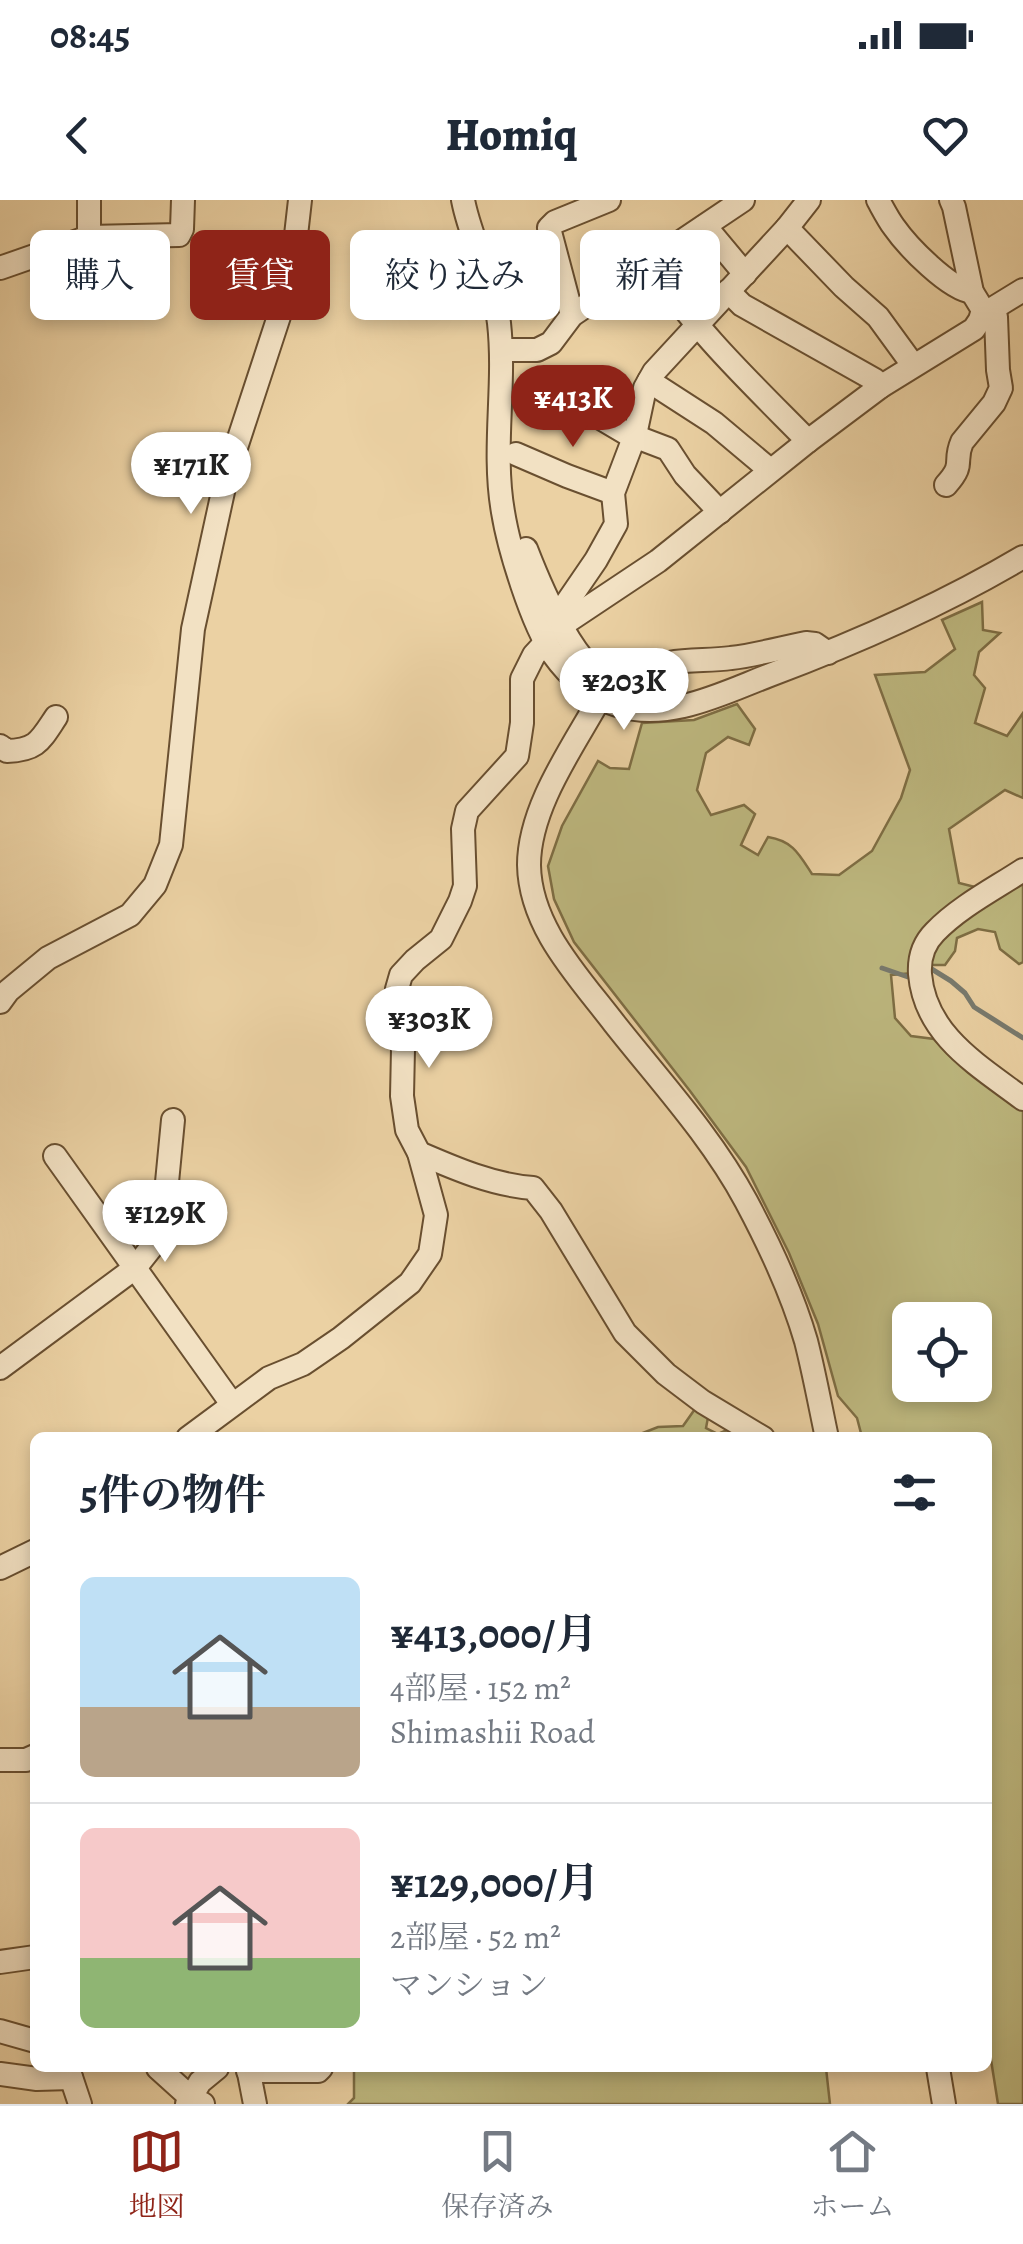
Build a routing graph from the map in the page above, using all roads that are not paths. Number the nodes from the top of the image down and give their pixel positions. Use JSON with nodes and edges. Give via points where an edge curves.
{"nodes":[{"id":1,"x":89,"y":200,"type":"edge"},
{"id":2,"x":183,"y":200,"type":"edge"},
{"id":3,"x":300,"y":200,"type":"edge"},
{"id":4,"x":463,"y":200,"type":"edge"},
{"id":5,"x":609,"y":200,"type":"edge"},
{"id":6,"x":744,"y":200,"type":"edge"},
{"id":7,"x":808,"y":200,"type":"edge"},
{"id":8,"x":878,"y":200,"type":"edge"},
{"id":9,"x":958,"y":202,"type":"edge"},
{"id":10,"x":705,"y":226,"type":"junction"},
{"id":11,"x":787,"y":228,"type":"junction"},
{"id":12,"x":89,"y":230,"type":"edge"},
{"id":13,"x":699,"y":230,"type":"edge"},
{"id":14,"x":170,"y":235,"type":"edge"},
{"id":15,"x":30,"y":253,"type":"edge"},
{"id":16,"x":2,"y":261,"type":"edge"},
{"id":17,"x":745,"y":274,"type":"junction"},
{"id":18,"x":1023,"y":290,"type":"edge"},
{"id":19,"x":728,"y":292,"type":"junction"},
{"id":20,"x":1023,"y":306,"type":"edge"},
{"id":21,"x":986,"y":307,"type":"junction"},
{"id":22,"x":580,"y":310,"type":"edge"},
{"id":23,"x":572,"y":315,"type":"junction"},
{"id":24,"x":694,"y":320,"type":"edge"},
{"id":25,"x":698,"y":324,"type":"junction"},
{"id":26,"x":500,"y":350,"type":"junction"},
{"id":27,"x":913,"y":366,"type":"junction"},
{"id":28,"x":649,"y":381,"type":"junction"},
{"id":29,"x":880,"y":387,"type":"junction"},
{"id":30,"x":567,"y":398,"type":"dead end"},
{"id":31,"x":635,"y":435,"type":"junction"},
{"id":32,"x":808,"y":441,"type":"junction"},
{"id":33,"x":516,"y":454,"type":"dead end"},
{"id":34,"x":770,"y":470,"type":"junction"},
{"id":35,"x":946,"y":485,"type":"dead end"},
{"id":36,"x":613,"y":492,"type":"junction"},
{"id":37,"x":720,"y":512,"type":"junction"},
{"id":38,"x":1023,"y":557,"type":"edge"},
{"id":39,"x":555,"y":628,"type":"junction"},
{"id":40,"x":828,"y":654,"type":"junction"},
{"id":41,"x":600,"y":698,"type":"junction"},
{"id":42,"x":56,"y":717,"type":"dead end"},
{"id":43,"x":0,"y":746,"type":"edge"},
{"id":44,"x":1023,"y":870,"type":"edge"},
{"id":45,"x":0,"y":1002,"type":"edge"},
{"id":46,"x":1023,"y":1099,"type":"edge"},
{"id":47,"x":172,"y":1120,"type":"dead end"},
{"id":48,"x":419,"y":1153,"type":"junction"},
{"id":49,"x":55,"y":1156,"type":"dead end"},
{"id":50,"x":135,"y":1268,"type":"junction"},
{"id":51,"x":0,"y":1368,"type":"edge"},
{"id":52,"x":232,"y":1404,"type":"junction"},
{"id":53,"x":196,"y":1432,"type":"edge"},
{"id":54,"x":754,"y":1432,"type":"edge"},
{"id":55,"x":826,"y":1432,"type":"edge"},
{"id":56,"x":30,"y":1554,"type":"edge"},
{"id":57,"x":0,"y":1568,"type":"edge"},
{"id":58,"x":30,"y":1758,"type":"edge"},
{"id":59,"x":0,"y":1760,"type":"edge"},
{"id":60,"x":30,"y":1958,"type":"edge"},
{"id":61,"x":0,"y":1962,"type":"edge"},
{"id":62,"x":0,"y":2031,"type":"edge"},
{"id":63,"x":30,"y":2040,"type":"edge"},
{"id":64,"x":162,"y":2072,"type":"edge"},
{"id":65,"x":212,"y":2072,"type":"edge"},
{"id":66,"x":249,"y":2072,"type":"edge"},
{"id":67,"x":939,"y":2072,"type":"edge"},
{"id":68,"x":69,"y":2073,"type":"edge"},
{"id":69,"x":0,"y":2074,"type":"edge"},
{"id":70,"x":193,"y":2102,"type":"edge"},
{"id":71,"x":80,"y":2104,"type":"edge"},
{"id":72,"x":255,"y":2104,"type":"edge"},
{"id":73,"x":944,"y":2104,"type":"edge"}],
"edges":[{"from":1,"to":12,"type":"street"},
{"from":2,"to":14,"type":"street","via":[[182,229]]},
{"from":3,"to":45,"type":"street","via":[[285,298],[226,478],[193,629],[170,845],[156,884],[130,915],[48,958]]},
{"from":4,"to":26,"type":"street","via":[[493,295]]},
{"from":5,"to":23,"type":"street","via":[[549,228]]},
{"from":6,"to":10,"type":"street"},
{"from":7,"to":11,"type":"street"},
{"from":8,"to":21,"type":"street","via":[[916,252]]},
{"from":9,"to":21,"type":"street"},
{"from":10,"to":13,"type":"street"},
{"from":10,"to":17,"type":"street"},
{"from":11,"to":17,"type":"street"},
{"from":11,"to":27,"type":"street","via":[[878,316]]},
{"from":15,"to":16,"type":"street"},
{"from":17,"to":19,"type":"street"},
{"from":18,"to":21,"type":"street"},
{"from":19,"to":25,"type":"street"},
{"from":19,"to":29,"type":"street"},
{"from":20,"to":21,"type":"street","via":[[1002,318]]},
{"from":21,"to":27,"type":"street","via":[[974,329]]},
{"from":21,"to":35,"type":"street","via":[[1001,388],[960,447],[960,467]]},
{"from":22,"to":23,"type":"street"},
{"from":23,"to":26,"type":"street","via":[[537,350]]},
{"from":24,"to":25,"type":"street"},
{"from":25,"to":28,"type":"street"},
{"from":25,"to":32,"type":"street"},
{"from":26,"to":39,"type":"street","via":[[498,456],[506,527],[528,599]]},
{"from":27,"to":29,"type":"street"},
{"from":28,"to":31,"type":"street"},
{"from":28,"to":34,"type":"street"},
{"from":29,"to":32,"type":"street"},
{"from":30,"to":31,"type":"street"},
{"from":31,"to":36,"type":"street"},
{"from":31,"to":37,"type":"street","via":[[668,450]]},
{"from":32,"to":34,"type":"street"},
{"from":33,"to":36,"type":"street"},
{"from":34,"to":37,"type":"street"},
{"from":36,"to":39,"type":"street","via":[[616,524]]},
{"from":37,"to":39,"type":"street"},
{"from":38,"to":40,"type":"street"},
{"from":39,"to":40,"type":"street","via":[[597,674],[616,682],[668,663],[806,643]]},
{"from":39,"to":41,"type":"street","via":[[567,671]]},
{"from":39,"to":48,"type":"street","via":[[522,679],[516,756],[467,811],[460,901],[441,939],[401,975],[397,988],[402,1096]]},
{"from":40,"to":41,"type":"street","via":[[667,709],[629,708]]},
{"from":41,"to":55,"type":"street","via":[[535,826],[532,893],[548,934],[745,1200],[805,1338]]},
{"from":42,"to":43,"type":"street","via":[[38,744],[24,751]]},
{"from":44,"to":46,"type":"street","via":[[936,930],[924,946],[920,977],[930,1014],[953,1046]]},
{"from":47,"to":50,"type":"street","via":[[162,1234]]},
{"from":48,"to":52,"type":"street","via":[[436,1215],[430,1254],[410,1283],[303,1364]]},
{"from":48,"to":54,"type":"street","via":[[533,1188],[625,1334],[666,1374]]},
{"from":49,"to":50,"type":"street"},
{"from":50,"to":51,"type":"street"},
{"from":50,"to":52,"type":"street"},
{"from":52,"to":53,"type":"street"},
{"from":56,"to":57,"type":"street"},
{"from":58,"to":59,"type":"street"},
{"from":60,"to":61,"type":"street"},
{"from":62,"to":63,"type":"street"},
{"from":64,"to":70,"type":"street"},
{"from":65,"to":70,"type":"street"},
{"from":66,"to":72,"type":"street"},
{"from":67,"to":73,"type":"street"},
{"from":68,"to":69,"type":"street","via":[[37,2080]]},
{"from":68,"to":71,"type":"street"}]}
